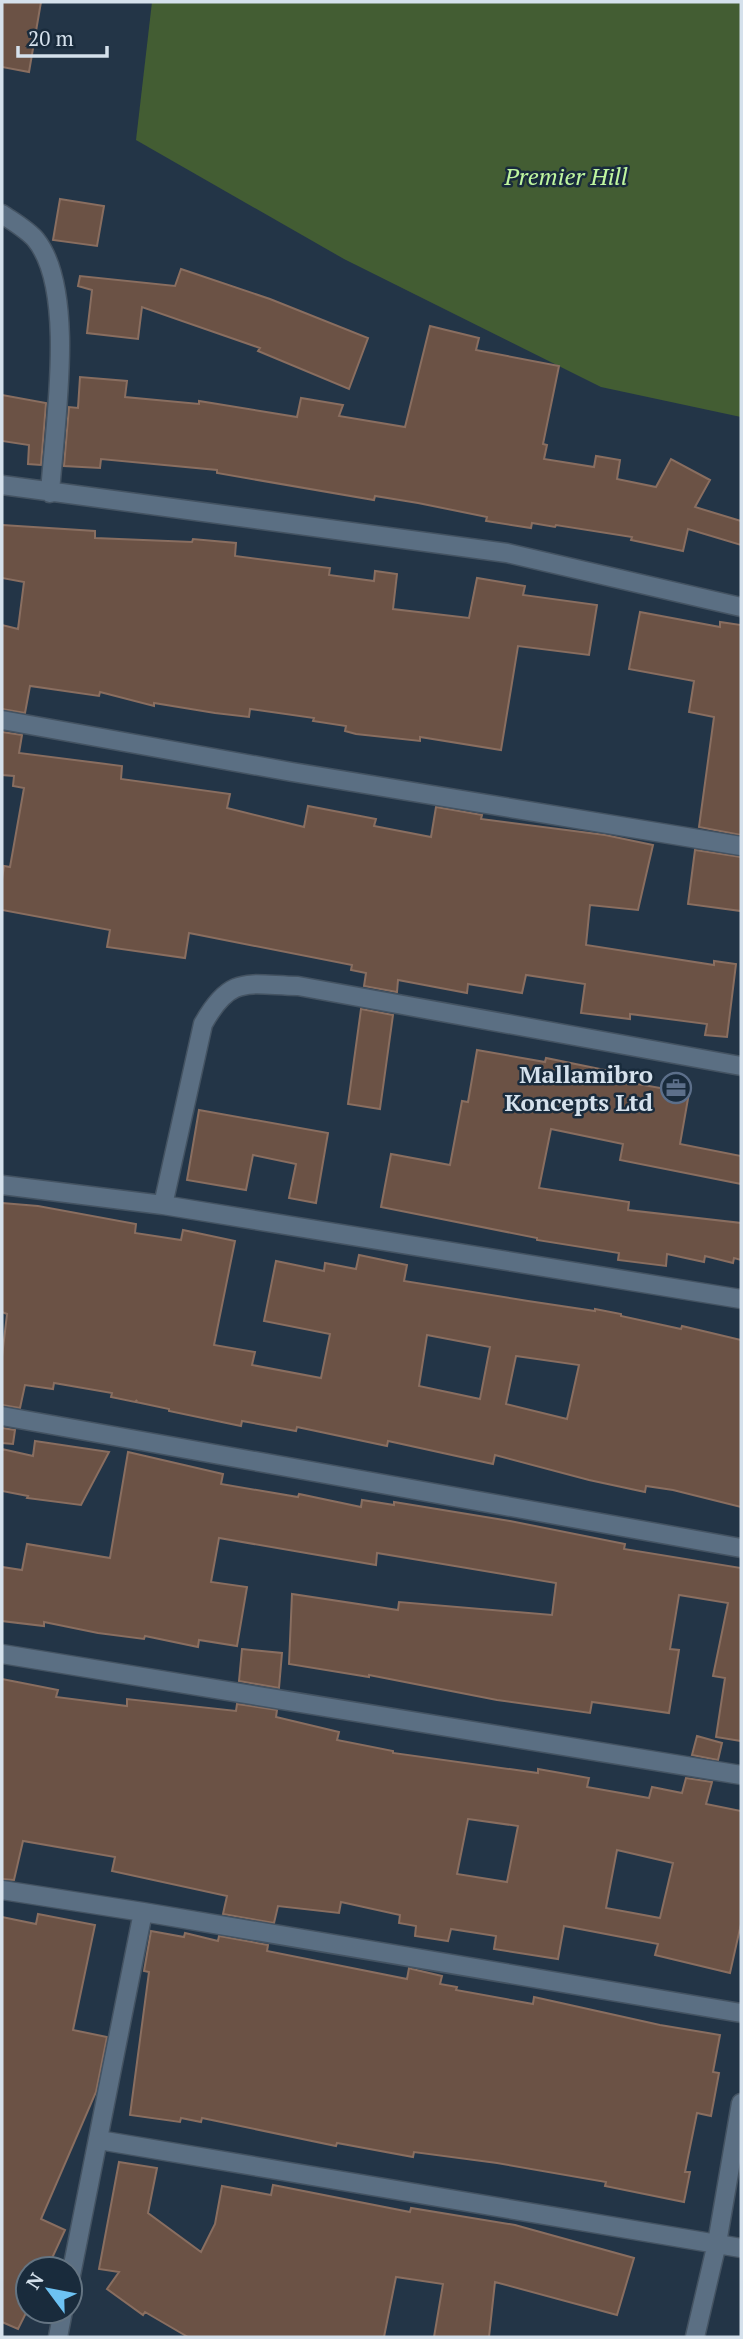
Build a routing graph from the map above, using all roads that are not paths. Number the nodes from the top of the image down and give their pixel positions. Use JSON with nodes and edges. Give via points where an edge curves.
{"nodes":[{"id":1,"x":2,"y":214,"type":"edge"},
{"id":2,"x":2,"y":485,"type":"edge"},
{"id":3,"x":50,"y":493,"type":"junction"},
{"id":4,"x":741,"y":607,"type":"edge"},
{"id":5,"x":2,"y":720,"type":"edge"},
{"id":6,"x":741,"y":846,"type":"edge"},
{"id":7,"x":741,"y":1066,"type":"edge"},
{"id":8,"x":2,"y":1185,"type":"edge"},
{"id":9,"x":163,"y":1205,"type":"junction"},
{"id":10,"x":741,"y":1299,"type":"edge"},
{"id":11,"x":2,"y":1416,"type":"edge"},
{"id":12,"x":741,"y":1548,"type":"edge"},
{"id":13,"x":2,"y":1654,"type":"edge"},
{"id":14,"x":741,"y":1775,"type":"edge"},
{"id":15,"x":2,"y":1890,"type":"edge"},
{"id":16,"x":143,"y":1912,"type":"junction"},
{"id":17,"x":741,"y":2013,"type":"edge"},
{"id":18,"x":741,"y":2103,"type":"edge"},
{"id":19,"x":99,"y":2140,"type":"junction"},
{"id":20,"x":717,"y":2244,"type":"junction"},
{"id":21,"x":741,"y":2248,"type":"edge"},
{"id":22,"x":75,"y":2255,"type":"edge"},
{"id":23,"x":695,"y":2337,"type":"edge"}],
"edges":[{"from":1,"to":3,"type":"street","via":[[36,240],[55,289],[61,342]]},
{"from":2,"to":3,"type":"street"},
{"from":3,"to":4,"type":"street","via":[[508,553]]},
{"from":5,"to":6,"type":"street"},
{"from":7,"to":9,"type":"street","via":[[298,986],[238,985],[215,1002],[203,1024]]},
{"from":8,"to":9,"type":"street"},
{"from":9,"to":10,"type":"street"},
{"from":11,"to":12,"type":"street"},
{"from":13,"to":14,"type":"street"},
{"from":15,"to":16,"type":"street"},
{"from":16,"to":17,"type":"street"},
{"from":16,"to":19,"type":"street"},
{"from":18,"to":20,"type":"street"},
{"from":19,"to":20,"type":"street"},
{"from":19,"to":22,"type":"street"},
{"from":20,"to":21,"type":"street"},
{"from":20,"to":23,"type":"street"}]}
